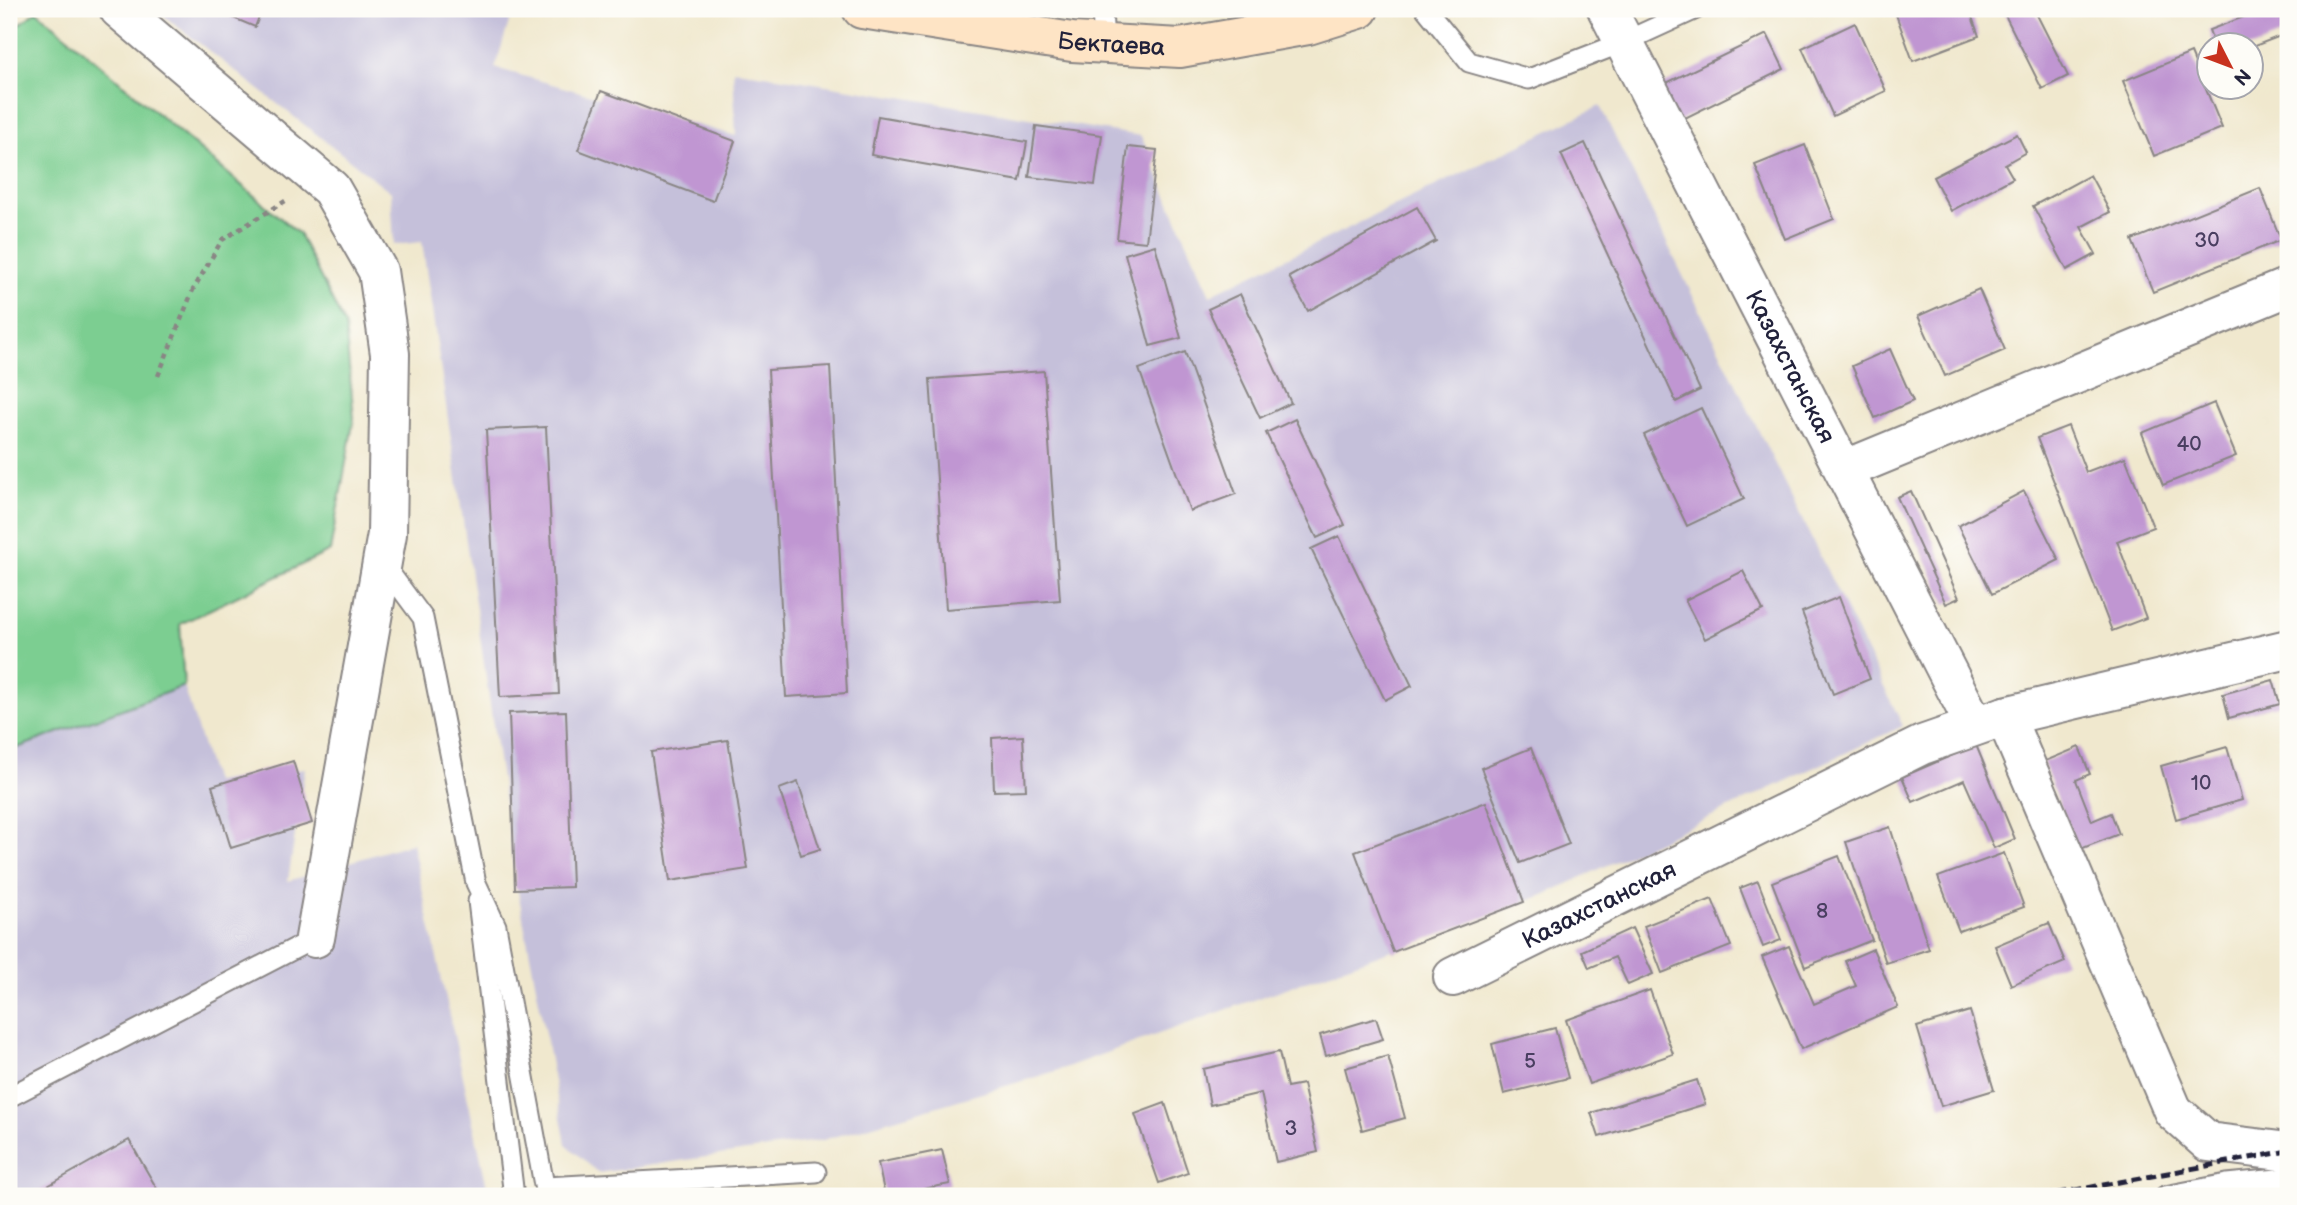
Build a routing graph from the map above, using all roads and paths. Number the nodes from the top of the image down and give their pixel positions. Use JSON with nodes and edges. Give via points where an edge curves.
{"nodes":[{"id":1,"x":120,"y":9,"type":"edge"},
{"id":2,"x":1359,"y":9,"type":"edge"},
{"id":3,"x":1426,"y":9,"type":"edge"},
{"id":4,"x":1607,"y":9,"type":"edge"},
{"id":5,"x":1696,"y":9,"type":"edge"},
{"id":6,"x":878,"y":10,"type":"edge"},
{"id":7,"x":1103,"y":26,"type":"edge"},
{"id":8,"x":1624,"y":42,"type":"junction"},
{"id":9,"x":331,"y":188,"type":"junction"},
{"id":10,"x":2288,"y":287,"type":"edge"},
{"id":11,"x":158,"y":376,"type":"dead end"},
{"id":12,"x":1844,"y":470,"type":"junction"},
{"id":13,"x":381,"y":562,"type":"junction"},
{"id":14,"x":2288,"y":649,"type":"edge"},
{"id":15,"x":1990,"y":721,"type":"junction"},
{"id":16,"x":476,"y":883,"type":"junction"},
{"id":17,"x":315,"y":938,"type":"joint"},
{"id":18,"x":1453,"y":977,"type":"dead end"},
{"id":19,"x":9,"y":1097,"type":"edge"},
{"id":20,"x":2288,"y":1152,"type":"edge"},
{"id":21,"x":816,"y":1172,"type":"dead end"},
{"id":22,"x":2288,"y":1178,"type":"edge"},
{"id":23,"x":513,"y":1188,"type":"dead end"},
{"id":24,"x":546,"y":1192,"type":"edge"},
{"id":25,"x":2165,"y":1196,"type":"edge"}],
"edges":[{"from":1,"to":9,"type":"street"},
{"from":2,"to":7,"type":"street","name":"Бектаева","via":[[1308,24],[1180,48]]},
{"from":3,"to":8,"type":"lane","via":[[1469,62],[1529,79]]},
{"from":4,"to":8,"type":"street","name":"Казахстанская"},
{"from":5,"to":8,"type":"lane"},
{"from":6,"to":7,"type":"street","name":"Бектаева","via":[[1072,42]]},
{"from":8,"to":12,"type":"street","name":"Казахстанская"},
{"from":9,"to":11,"type":"path","via":[[288,199],[222,240],[193,290]]},
{"from":9,"to":13,"type":"street","via":[[377,271],[390,354],[387,534]]},
{"from":10,"to":12,"type":"street"},
{"from":12,"to":15,"type":"street","name":"Казахстанская"},
{"from":13,"to":16,"type":"lane","via":[[424,618]]},
{"from":13,"to":17,"type":"street"},
{"from":14,"to":15,"type":"street","name":"Казахстанская"},
{"from":15,"to":18,"type":"street","name":"Казахстанская","via":[[1922,745]]},
{"from":15,"to":20,"type":"street","via":[[2174,1111],[2208,1142]]},
{"from":16,"to":23,"type":"lane"},
{"from":16,"to":24,"type":"lane","via":[[496,926]]},
{"from":17,"to":19,"type":"lane"},
{"from":21,"to":24,"type":"lane"},
{"from":22,"to":25,"type":"lane"}]}
